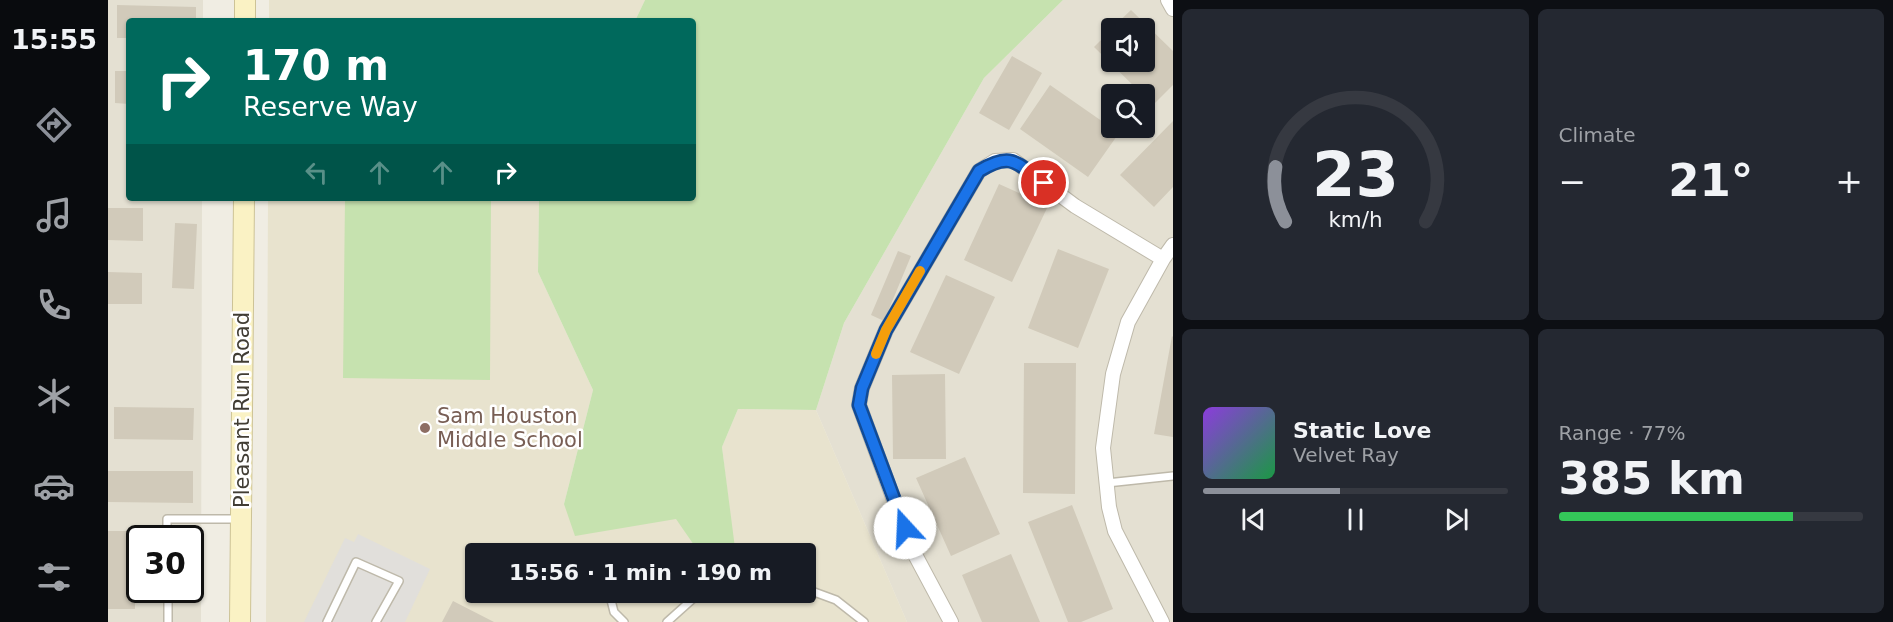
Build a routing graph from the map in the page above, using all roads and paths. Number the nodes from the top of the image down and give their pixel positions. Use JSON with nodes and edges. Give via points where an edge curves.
{"nodes":[{"id":1,"x":245,"y":0,"type":"edge"},
{"id":2,"x":1168,"y":0,"type":"edge"},
{"id":3,"x":1173,"y":9,"type":"edge"},
{"id":4,"x":245,"y":18,"type":"edge"},
{"id":5,"x":244,"y":201,"type":"edge"},
{"id":6,"x":1173,"y":245,"type":"edge"},
{"id":7,"x":1168,"y":261,"type":"edge"},
{"id":8,"x":1173,"y":476,"type":"edge"},
{"id":9,"x":1107,"y":483,"type":"junction"},
{"id":10,"x":241,"y":519,"type":"junction"},
{"id":11,"x":167,"y":525,"type":"edge"},
{"id":12,"x":816,"y":593,"type":"edge"},
{"id":13,"x":168,"y":603,"type":"edge"},
{"id":14,"x":612,"y":603,"type":"edge"},
{"id":15,"x":685,"y":603,"type":"edge"},
{"id":16,"x":168,"y":622,"type":"edge"},
{"id":17,"x":240,"y":622,"type":"edge"},
{"id":18,"x":327,"y":622,"type":"edge"},
{"id":19,"x":376,"y":622,"type":"edge"},
{"id":20,"x":624,"y":622,"type":"edge"},
{"id":21,"x":667,"y":622,"type":"edge"},
{"id":22,"x":864,"y":622,"type":"edge"},
{"id":23,"x":951,"y":622,"type":"edge"},
{"id":24,"x":1162,"y":622,"type":"edge"}],
"edges":[{"from":1,"to":4,"type":"street"},
{"from":2,"to":3,"type":"street"},
{"from":5,"to":10,"type":"street","name":"Pleasant Run Road"},
{"from":6,"to":7,"type":"street"},
{"from":7,"to":9,"type":"street","via":[[1128,322],[1113,374],[1103,448]]},
{"from":7,"to":23,"type":"street","via":[[1076,207],[1012,160],[995,161],[979,171],[886,330],[859,405],[912,549]]},
{"from":8,"to":9,"type":"lane"},
{"from":9,"to":24,"type":"street","via":[[1115,531]]},
{"from":10,"to":11,"type":"lane","via":[[167,519]]},
{"from":10,"to":17,"type":"street","name":"Pleasant Run Road"},
{"from":12,"to":22,"type":"lane","via":[[836,600]]},
{"from":13,"to":16,"type":"lane"},
{"from":14,"to":20,"type":"lane"},
{"from":15,"to":21,"type":"lane"},
{"from":18,"to":19,"type":"lane","via":[[356,562],[399,580]]}]}
